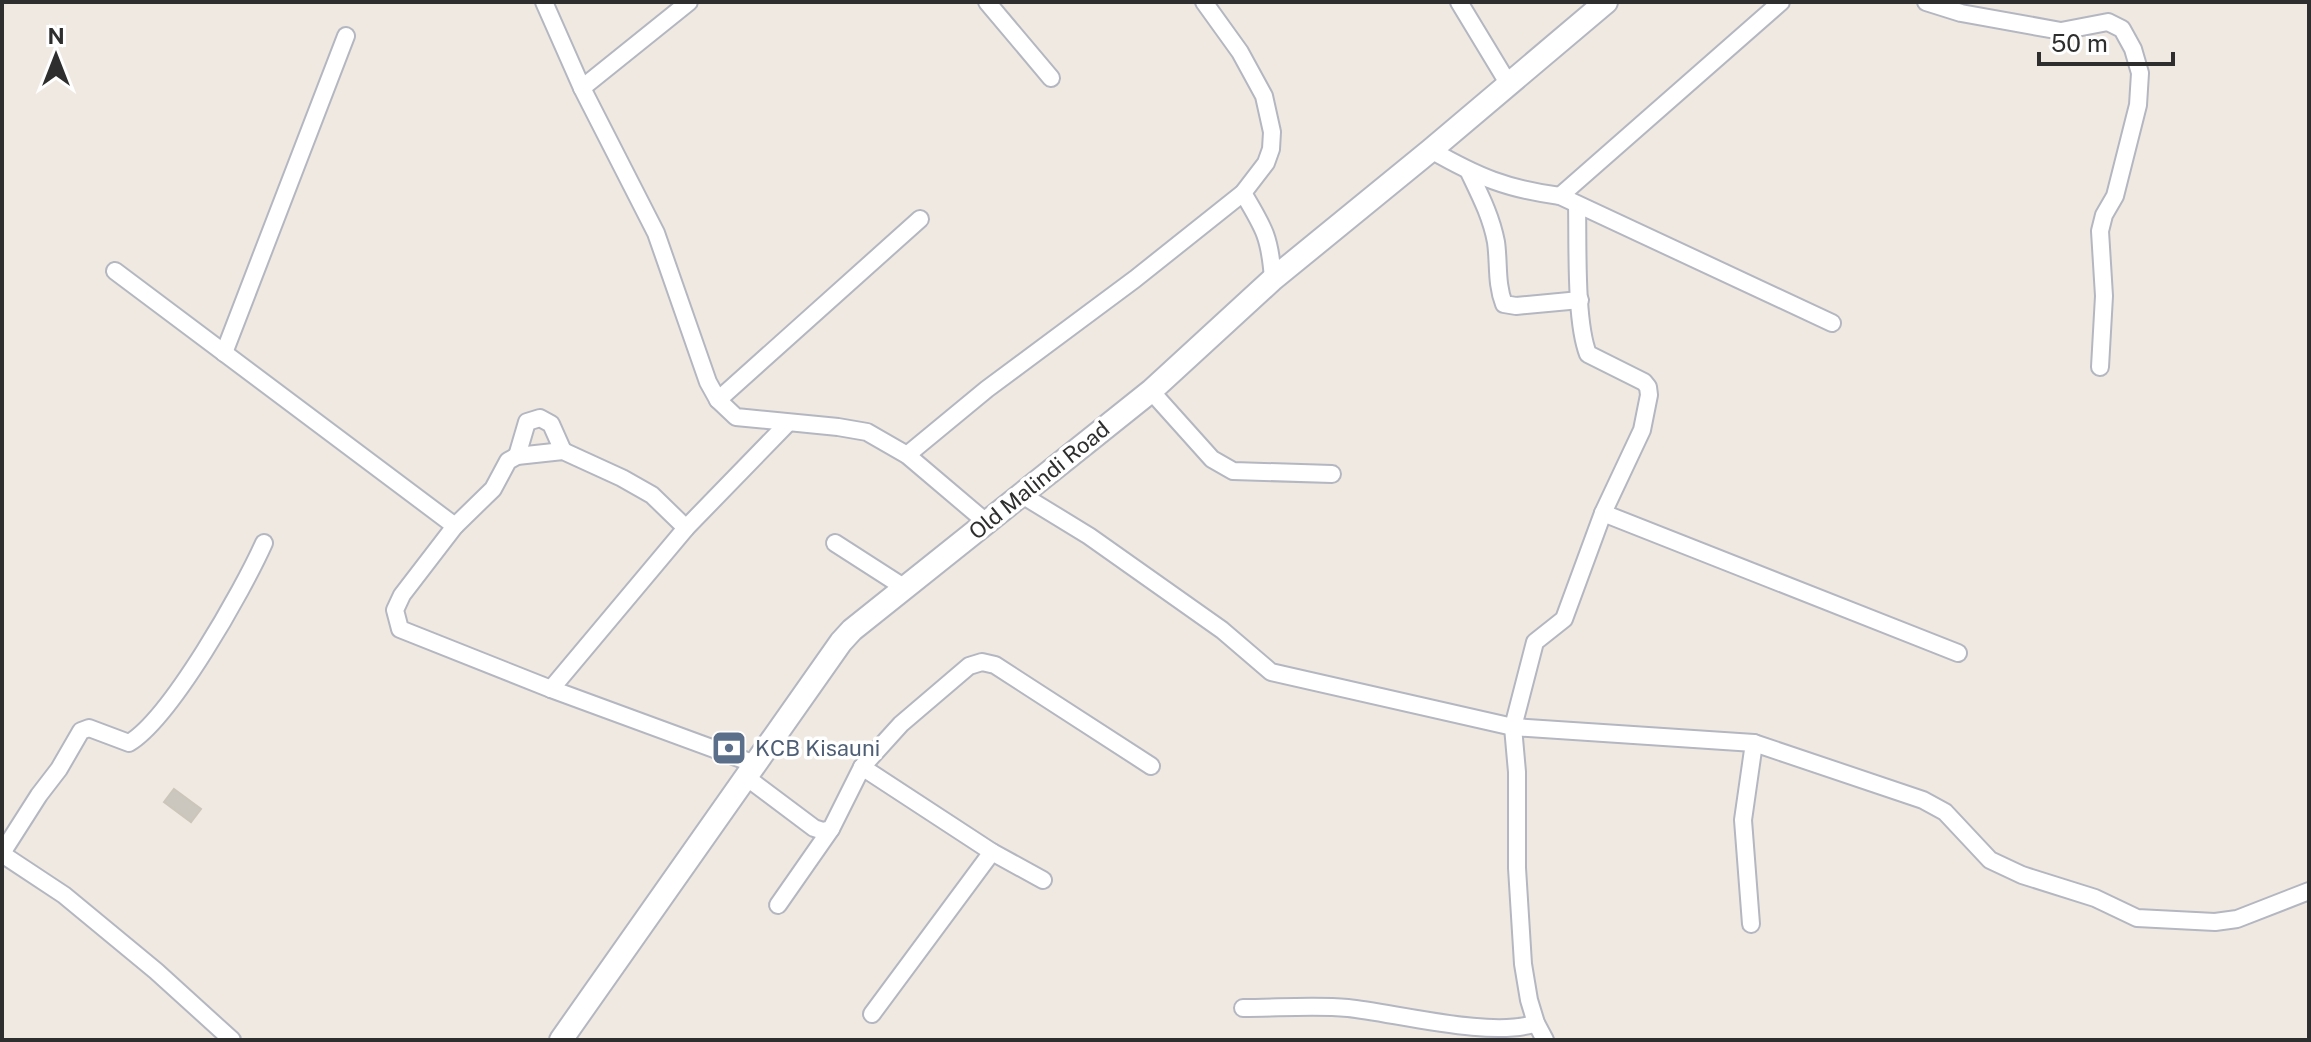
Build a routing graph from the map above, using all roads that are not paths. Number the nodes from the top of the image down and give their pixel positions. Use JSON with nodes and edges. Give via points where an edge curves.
{"nodes":[{"id":1,"x":544,"y":2,"type":"edge"},
{"id":2,"x":689,"y":2,"type":"edge"},
{"id":3,"x":987,"y":2,"type":"edge"},
{"id":4,"x":1204,"y":2,"type":"edge"},
{"id":5,"x":1459,"y":2,"type":"edge"},
{"id":6,"x":1606,"y":2,"type":"edge"},
{"id":7,"x":1781,"y":2,"type":"edge"},
{"id":8,"x":1926,"y":2,"type":"edge"},
{"id":9,"x":346,"y":36,"type":"dead end"},
{"id":10,"x":1051,"y":78,"type":"dead end"},
{"id":11,"x":1508,"y":83,"type":"junction"},
{"id":12,"x":582,"y":88,"type":"junction"},
{"id":13,"x":1431,"y":150,"type":"junction"},
{"id":14,"x":1469,"y":172,"type":"junction"},
{"id":15,"x":1243,"y":193,"type":"junction"},
{"id":16,"x":1560,"y":196,"type":"junction"},
{"id":17,"x":1577,"y":205,"type":"junction"},
{"id":18,"x":920,"y":219,"type":"dead end"},
{"id":19,"x":115,"y":271,"type":"dead end"},
{"id":20,"x":1273,"y":279,"type":"junction"},
{"id":21,"x":1580,"y":300,"type":"junction"},
{"id":22,"x":1832,"y":323,"type":"dead end"},
{"id":23,"x":224,"y":353,"type":"junction"},
{"id":24,"x":2100,"y":367,"type":"dead end"},
{"id":25,"x":1151,"y":391,"type":"junction"},
{"id":26,"x":718,"y":400,"type":"junction"},
{"id":27,"x":788,"y":423,"type":"junction"},
{"id":28,"x":563,"y":451,"type":"junction"},
{"id":29,"x":907,"y":455,"type":"junction"},
{"id":30,"x":517,"y":456,"type":"junction"},
{"id":31,"x":1332,"y":474,"type":"dead end"},
{"id":32,"x":1022,"y":495,"type":"junction"},
{"id":33,"x":1603,"y":513,"type":"junction"},
{"id":34,"x":986,"y":522,"type":"junction"},
{"id":35,"x":455,"y":526,"type":"junction"},
{"id":36,"x":686,"y":528,"type":"junction"},
{"id":37,"x":264,"y":543,"type":"dead end"},
{"id":38,"x":835,"y":543,"type":"dead end"},
{"id":39,"x":905,"y":588,"type":"junction"},
{"id":40,"x":1958,"y":653,"type":"dead end"},
{"id":41,"x":551,"y":689,"type":"junction"},
{"id":42,"x":1513,"y":727,"type":"junction"},
{"id":43,"x":1754,"y":743,"type":"junction"},
{"id":44,"x":1151,"y":766,"type":"dead end"},
{"id":45,"x":862,"y":767,"type":"junction"},
{"id":46,"x":750,"y":771,"type":"junction"},
{"id":47,"x":831,"y":829,"type":"junction"},
{"id":48,"x":992,"y":852,"type":"junction"},
{"id":49,"x":2,"y":853,"type":"edge"},
{"id":50,"x":1043,"y":880,"type":"dead end"},
{"id":51,"x":2309,"y":891,"type":"edge"},
{"id":52,"x":778,"y":905,"type":"dead end"},
{"id":53,"x":1751,"y":924,"type":"dead end"},
{"id":54,"x":1243,"y":1008,"type":"dead end"},
{"id":55,"x":872,"y":1014,"type":"dead end"},
{"id":56,"x":1536,"y":1023,"type":"junction"},
{"id":57,"x":232,"y":1040,"type":"edge"},
{"id":58,"x":561,"y":1040,"type":"edge"},
{"id":59,"x":1545,"y":1040,"type":"edge"}],
"edges":[{"from":1,"to":12,"type":"street"},
{"from":2,"to":12,"type":"street"},
{"from":3,"to":10,"type":"street"},
{"from":4,"to":15,"type":"street","via":[[1255,76],[1270,117],[1271,149]]},
{"from":5,"to":11,"type":"street"},
{"from":6,"to":11,"type":"main road","name":"Old Malindi Road"},
{"from":7,"to":16,"type":"street"},
{"from":8,"to":24,"type":"street","via":[[2061,31],[2108,22],[2122,29],[2133,49],[2140,73],[2138,105],[2115,196],[2100,231]]},
{"from":9,"to":23,"type":"street"},
{"from":11,"to":13,"type":"main road","name":"Old Malindi Road"},
{"from":12,"to":26,"type":"street","via":[[656,233]]},
{"from":13,"to":14,"type":"street"},
{"from":13,"to":20,"type":"main road","name":"Old Malindi Road"},
{"from":14,"to":16,"type":"street","via":[[1524,191]]},
{"from":14,"to":21,"type":"street","via":[[1489,212],[1504,304]]},
{"from":15,"to":20,"type":"street","via":[[1271,246]]},
{"from":15,"to":29,"type":"street"},
{"from":16,"to":17,"type":"street"},
{"from":17,"to":21,"type":"street"},
{"from":17,"to":22,"type":"street"},
{"from":18,"to":26,"type":"street"},
{"from":19,"to":23,"type":"street"},
{"from":20,"to":25,"type":"main road","name":"Old Malindi Road"},
{"from":21,"to":33,"type":"street","via":[[1588,354],[1648,387],[1642,430]]},
{"from":23,"to":35,"type":"street"},
{"from":25,"to":31,"type":"street","via":[[1212,459],[1233,471]]},
{"from":25,"to":32,"type":"main road","name":"Old Malindi Road"},
{"from":26,"to":27,"type":"street","via":[[736,417]]},
{"from":27,"to":29,"type":"street","via":[[867,432]]},
{"from":27,"to":36,"type":"street"},
{"from":28,"to":30,"type":"street"},
{"from":28,"to":30,"type":"street","via":[[551,424],[540,418],[527,422]]},
{"from":28,"to":36,"type":"street","via":[[652,495]]},
{"from":29,"to":34,"type":"street"},
{"from":30,"to":35,"type":"street"},
{"from":32,"to":34,"type":"main road","name":"Old Malindi Road"},
{"from":32,"to":42,"type":"street","via":[[1222,630],[1271,672]]},
{"from":33,"to":40,"type":"street"},
{"from":33,"to":42,"type":"street","via":[[1564,619],[1535,642]]},
{"from":34,"to":39,"type":"main road","name":"Old Malindi Road"},
{"from":35,"to":41,"type":"street","via":[[402,595],[395,610],[400,629]]},
{"from":36,"to":41,"type":"street"},
{"from":37,"to":49,"type":"street","via":[[195,664],[147,729],[129,743],[89,728],[81,731]]},
{"from":38,"to":39,"type":"street"},
{"from":39,"to":46,"type":"main road","name":"Old Malindi Road","via":[[841,642]]},
{"from":41,"to":46,"type":"street"},
{"from":42,"to":43,"type":"street"},
{"from":42,"to":56,"type":"street","via":[[1523,964]]},
{"from":43,"to":51,"type":"street","via":[[1923,800],[1945,812],[1990,860],[2137,918],[2237,919]]},
{"from":43,"to":53,"type":"street","via":[[1743,820]]},
{"from":44,"to":45,"type":"street","via":[[995,665],[982,662],[969,666],[901,724]]},
{"from":45,"to":47,"type":"street"},
{"from":45,"to":48,"type":"street"},
{"from":46,"to":47,"type":"street","via":[[814,828]]},
{"from":46,"to":58,"type":"main road","name":"Old Malindi Road"},
{"from":47,"to":52,"type":"street"},
{"from":48,"to":50,"type":"street"},
{"from":48,"to":55,"type":"street"},
{"from":49,"to":57,"type":"street","via":[[64,895]]},
{"from":54,"to":56,"type":"street","via":[[1343,1008],[1498,1029]]},
{"from":56,"to":59,"type":"street"}]}
